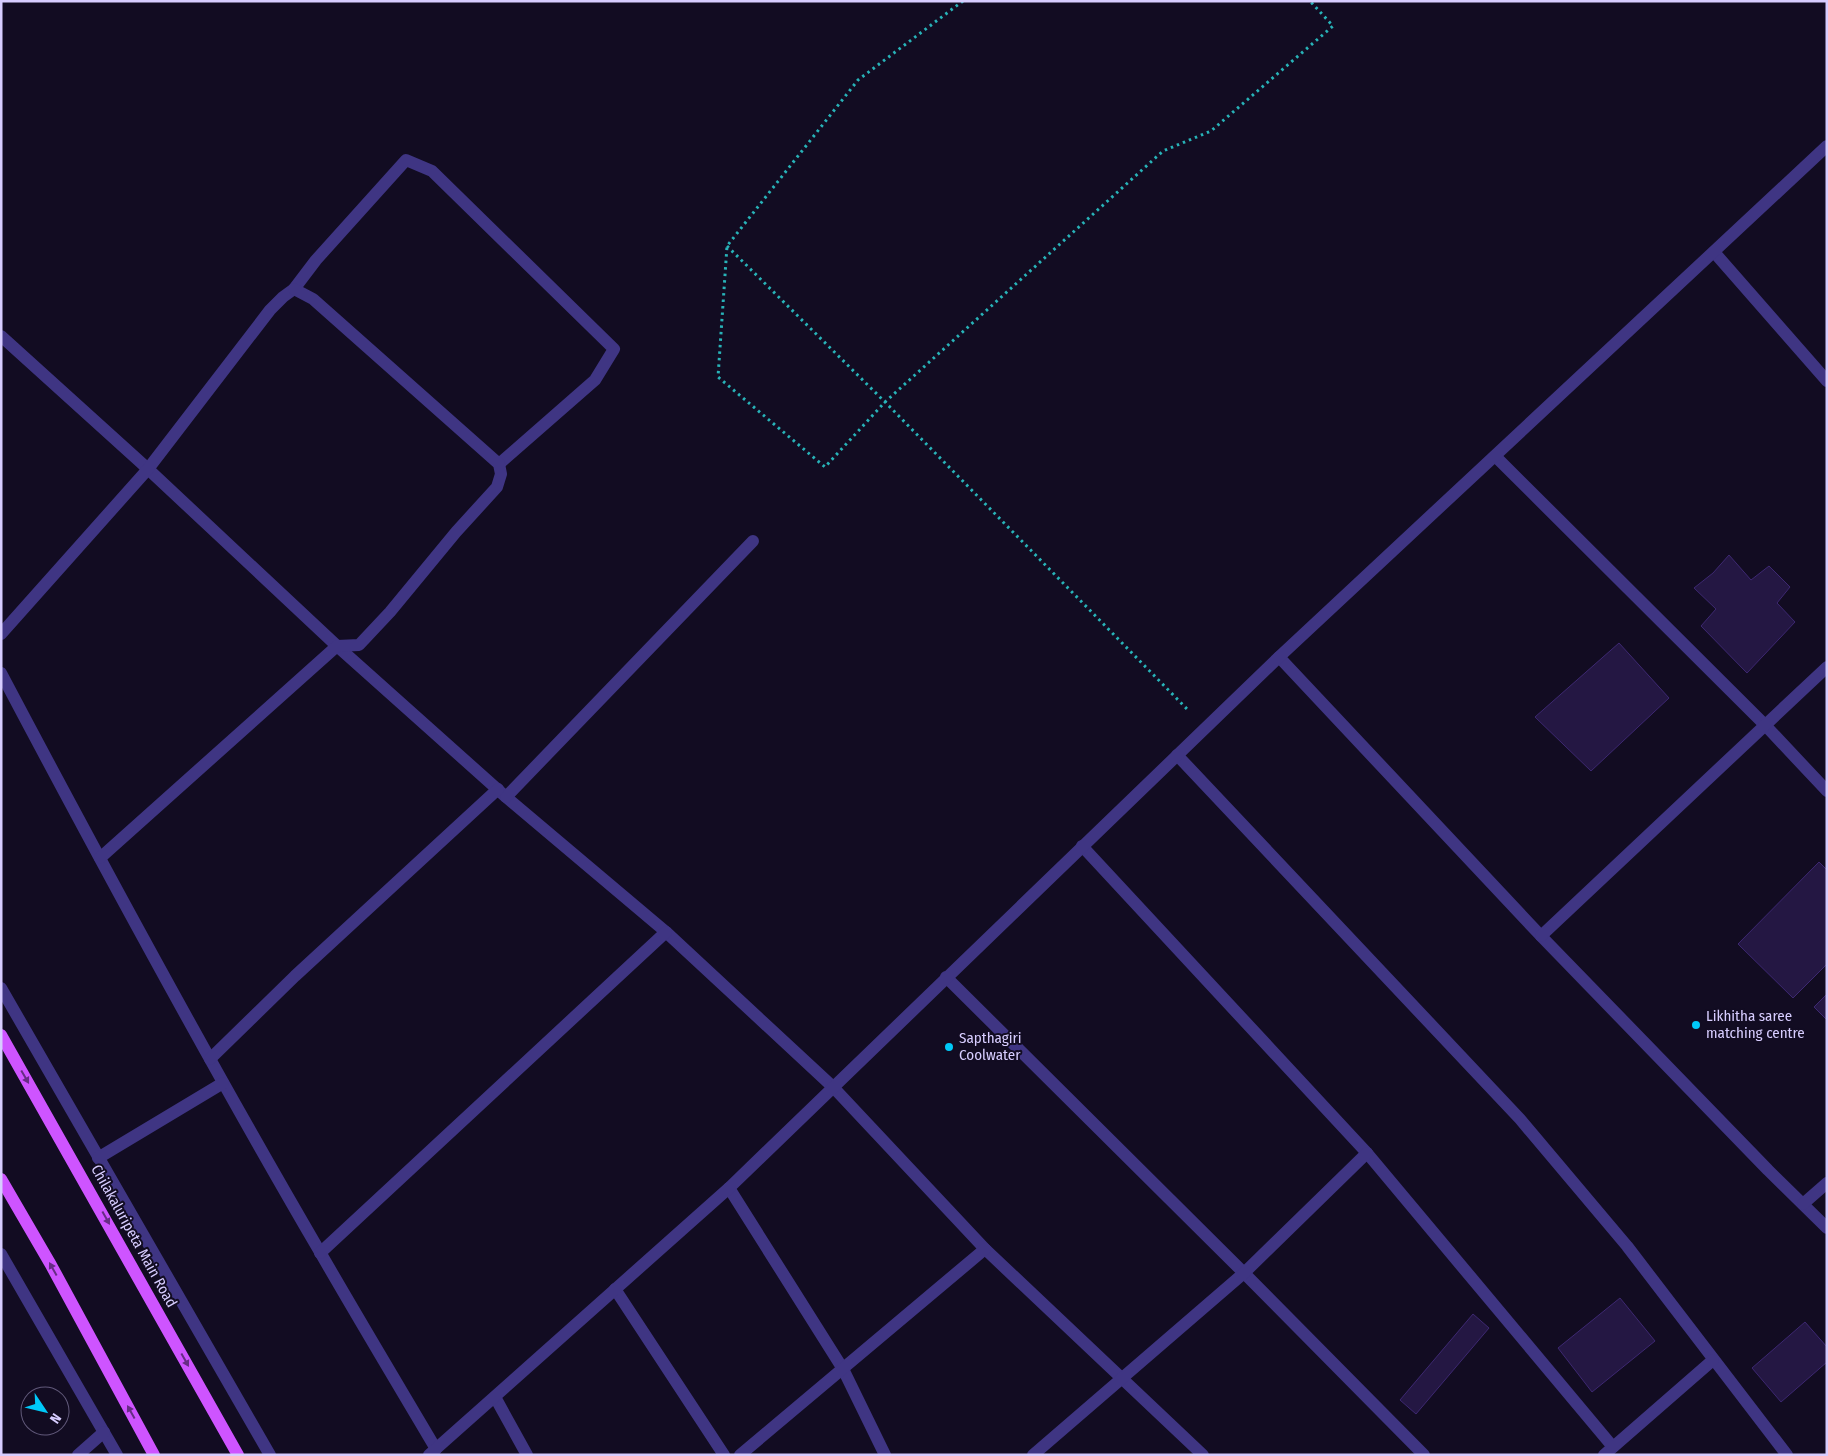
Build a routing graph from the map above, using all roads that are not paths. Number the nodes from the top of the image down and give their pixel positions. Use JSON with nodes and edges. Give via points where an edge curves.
{"nodes":[{"id":1,"x":1827,"y":146,"type":"edge"},
{"id":2,"x":1714,"y":252,"type":"junction"},
{"id":3,"x":294,"y":290,"type":"junction"},
{"id":4,"x":1,"y":336,"type":"edge"},
{"id":5,"x":1827,"y":381,"type":"edge"},
{"id":6,"x":1495,"y":456,"type":"junction"},
{"id":7,"x":499,"y":464,"type":"junction"},
{"id":8,"x":148,"y":468,"type":"junction"},
{"id":9,"x":753,"y":541,"type":"dead end"},
{"id":10,"x":1,"y":634,"type":"edge"},
{"id":11,"x":337,"y":646,"type":"junction"},
{"id":12,"x":1279,"y":657,"type":"junction"},
{"id":13,"x":1827,"y":667,"type":"edge"},
{"id":14,"x":1,"y":673,"type":"edge"},
{"id":15,"x":1765,"y":725,"type":"junction"},
{"id":16,"x":1177,"y":755,"type":"junction"},
{"id":17,"x":1827,"y":791,"type":"edge"},
{"id":18,"x":502,"y":793,"type":"junction"},
{"id":19,"x":1082,"y":846,"type":"junction"},
{"id":20,"x":100,"y":858,"type":"junction"},
{"id":21,"x":666,"y":932,"type":"junction"},
{"id":22,"x":1541,"y":936,"type":"junction"},
{"id":23,"x":946,"y":977,"type":"junction"},
{"id":24,"x":1,"y":988,"type":"edge"},
{"id":25,"x":1,"y":1035,"type":"edge"},
{"id":26,"x":210,"y":1059,"type":"junction"},
{"id":27,"x":223,"y":1083,"type":"junction"},
{"id":28,"x":833,"y":1087,"type":"junction"},
{"id":29,"x":1367,"y":1153,"type":"junction"},
{"id":30,"x":98,"y":1158,"type":"junction"},
{"id":31,"x":1,"y":1179,"type":"edge"},
{"id":32,"x":1827,"y":1183,"type":"edge"},
{"id":33,"x":729,"y":1188,"type":"junction"},
{"id":34,"x":1804,"y":1204,"type":"junction"},
{"id":35,"x":1827,"y":1228,"type":"edge"},
{"id":36,"x":985,"y":1249,"type":"junction"},
{"id":37,"x":320,"y":1253,"type":"junction"},
{"id":38,"x":3,"y":1263,"type":"edge"},
{"id":39,"x":1244,"y":1273,"type":"junction"},
{"id":40,"x":615,"y":1289,"type":"junction"},
{"id":41,"x":1713,"y":1360,"type":"junction"},
{"id":42,"x":843,"y":1369,"type":"junction"},
{"id":43,"x":1123,"y":1378,"type":"junction"},
{"id":44,"x":495,"y":1397,"type":"junction"},
{"id":45,"x":104,"y":1432,"type":"junction"},
{"id":46,"x":1609,"y":1451,"type":"edge"},
{"id":47,"x":432,"y":1452,"type":"edge"},
{"id":48,"x":78,"y":1455,"type":"edge"},
{"id":49,"x":117,"y":1455,"type":"edge"},
{"id":50,"x":154,"y":1455,"type":"edge"},
{"id":51,"x":238,"y":1455,"type":"edge"},
{"id":52,"x":270,"y":1455,"type":"edge"},
{"id":53,"x":527,"y":1455,"type":"edge"},
{"id":54,"x":724,"y":1455,"type":"edge"},
{"id":55,"x":740,"y":1455,"type":"edge"},
{"id":56,"x":885,"y":1455,"type":"edge"},
{"id":57,"x":1033,"y":1455,"type":"edge"},
{"id":58,"x":1203,"y":1455,"type":"edge"},
{"id":59,"x":1424,"y":1455,"type":"edge"},
{"id":60,"x":1787,"y":1455,"type":"edge"}],
"edges":[{"from":1,"to":2,"type":"street"},
{"from":2,"to":5,"type":"street"},
{"from":2,"to":6,"type":"street"},
{"from":3,"to":7,"type":"street","via":[[313,299]]},
{"from":3,"to":7,"type":"street","via":[[316,260],[406,160],[432,171],[614,349],[595,380]]},
{"from":3,"to":8,"type":"street","via":[[270,310]]},
{"from":4,"to":8,"type":"street"},
{"from":6,"to":12,"type":"street"},
{"from":6,"to":15,"type":"street"},
{"from":7,"to":11,"type":"street","via":[[498,487],[390,612],[359,645]]},
{"from":8,"to":10,"type":"street"},
{"from":8,"to":11,"type":"street"},
{"from":9,"to":18,"type":"street"},
{"from":11,"to":18,"type":"street"},
{"from":11,"to":20,"type":"street"},
{"from":12,"to":16,"type":"street"},
{"from":12,"to":22,"type":"street"},
{"from":13,"to":15,"type":"street"},
{"from":14,"to":20,"type":"street"},
{"from":15,"to":17,"type":"street"},
{"from":15,"to":22,"type":"street"},
{"from":16,"to":19,"type":"street"},
{"from":16,"to":41,"type":"street","via":[[1520,1119],[1627,1246]]},
{"from":18,"to":21,"type":"street"},
{"from":18,"to":26,"type":"street","via":[[295,976]]},
{"from":19,"to":23,"type":"street"},
{"from":19,"to":29,"type":"street"},
{"from":20,"to":26,"type":"street"},
{"from":21,"to":28,"type":"street"},
{"from":21,"to":37,"type":"street"},
{"from":22,"to":34,"type":"street"},
{"from":23,"to":28,"type":"street"},
{"from":23,"to":39,"type":"street"},
{"from":24,"to":30,"type":"street"},
{"from":25,"to":51,"type":"main road","name":"Chilakaluripeta Main Road","one_way":true},
{"from":26,"to":27,"type":"street"},
{"from":27,"to":30,"type":"street"},
{"from":27,"to":37,"type":"street"},
{"from":28,"to":33,"type":"street"},
{"from":28,"to":36,"type":"street"},
{"from":29,"to":39,"type":"street"},
{"from":29,"to":46,"type":"street"},
{"from":30,"to":52,"type":"street"},
{"from":50,"to":31,"type":"main road","one_way":true},
{"from":32,"to":34,"type":"street"},
{"from":33,"to":40,"type":"street"},
{"from":33,"to":42,"type":"street"},
{"from":34,"to":35,"type":"street"},
{"from":36,"to":42,"type":"street"},
{"from":36,"to":43,"type":"street"},
{"from":37,"to":47,"type":"street"},
{"from":38,"to":45,"type":"street"},
{"from":39,"to":43,"type":"street"},
{"from":39,"to":59,"type":"street"},
{"from":40,"to":44,"type":"street"},
{"from":40,"to":54,"type":"street"},
{"from":41,"to":46,"type":"street"},
{"from":41,"to":60,"type":"street"},
{"from":42,"to":55,"type":"street"},
{"from":42,"to":56,"type":"street"},
{"from":43,"to":57,"type":"street"},
{"from":43,"to":58,"type":"street"},
{"from":44,"to":47,"type":"street"},
{"from":44,"to":53,"type":"street"},
{"from":45,"to":48,"type":"street"},
{"from":45,"to":49,"type":"street"}]}
